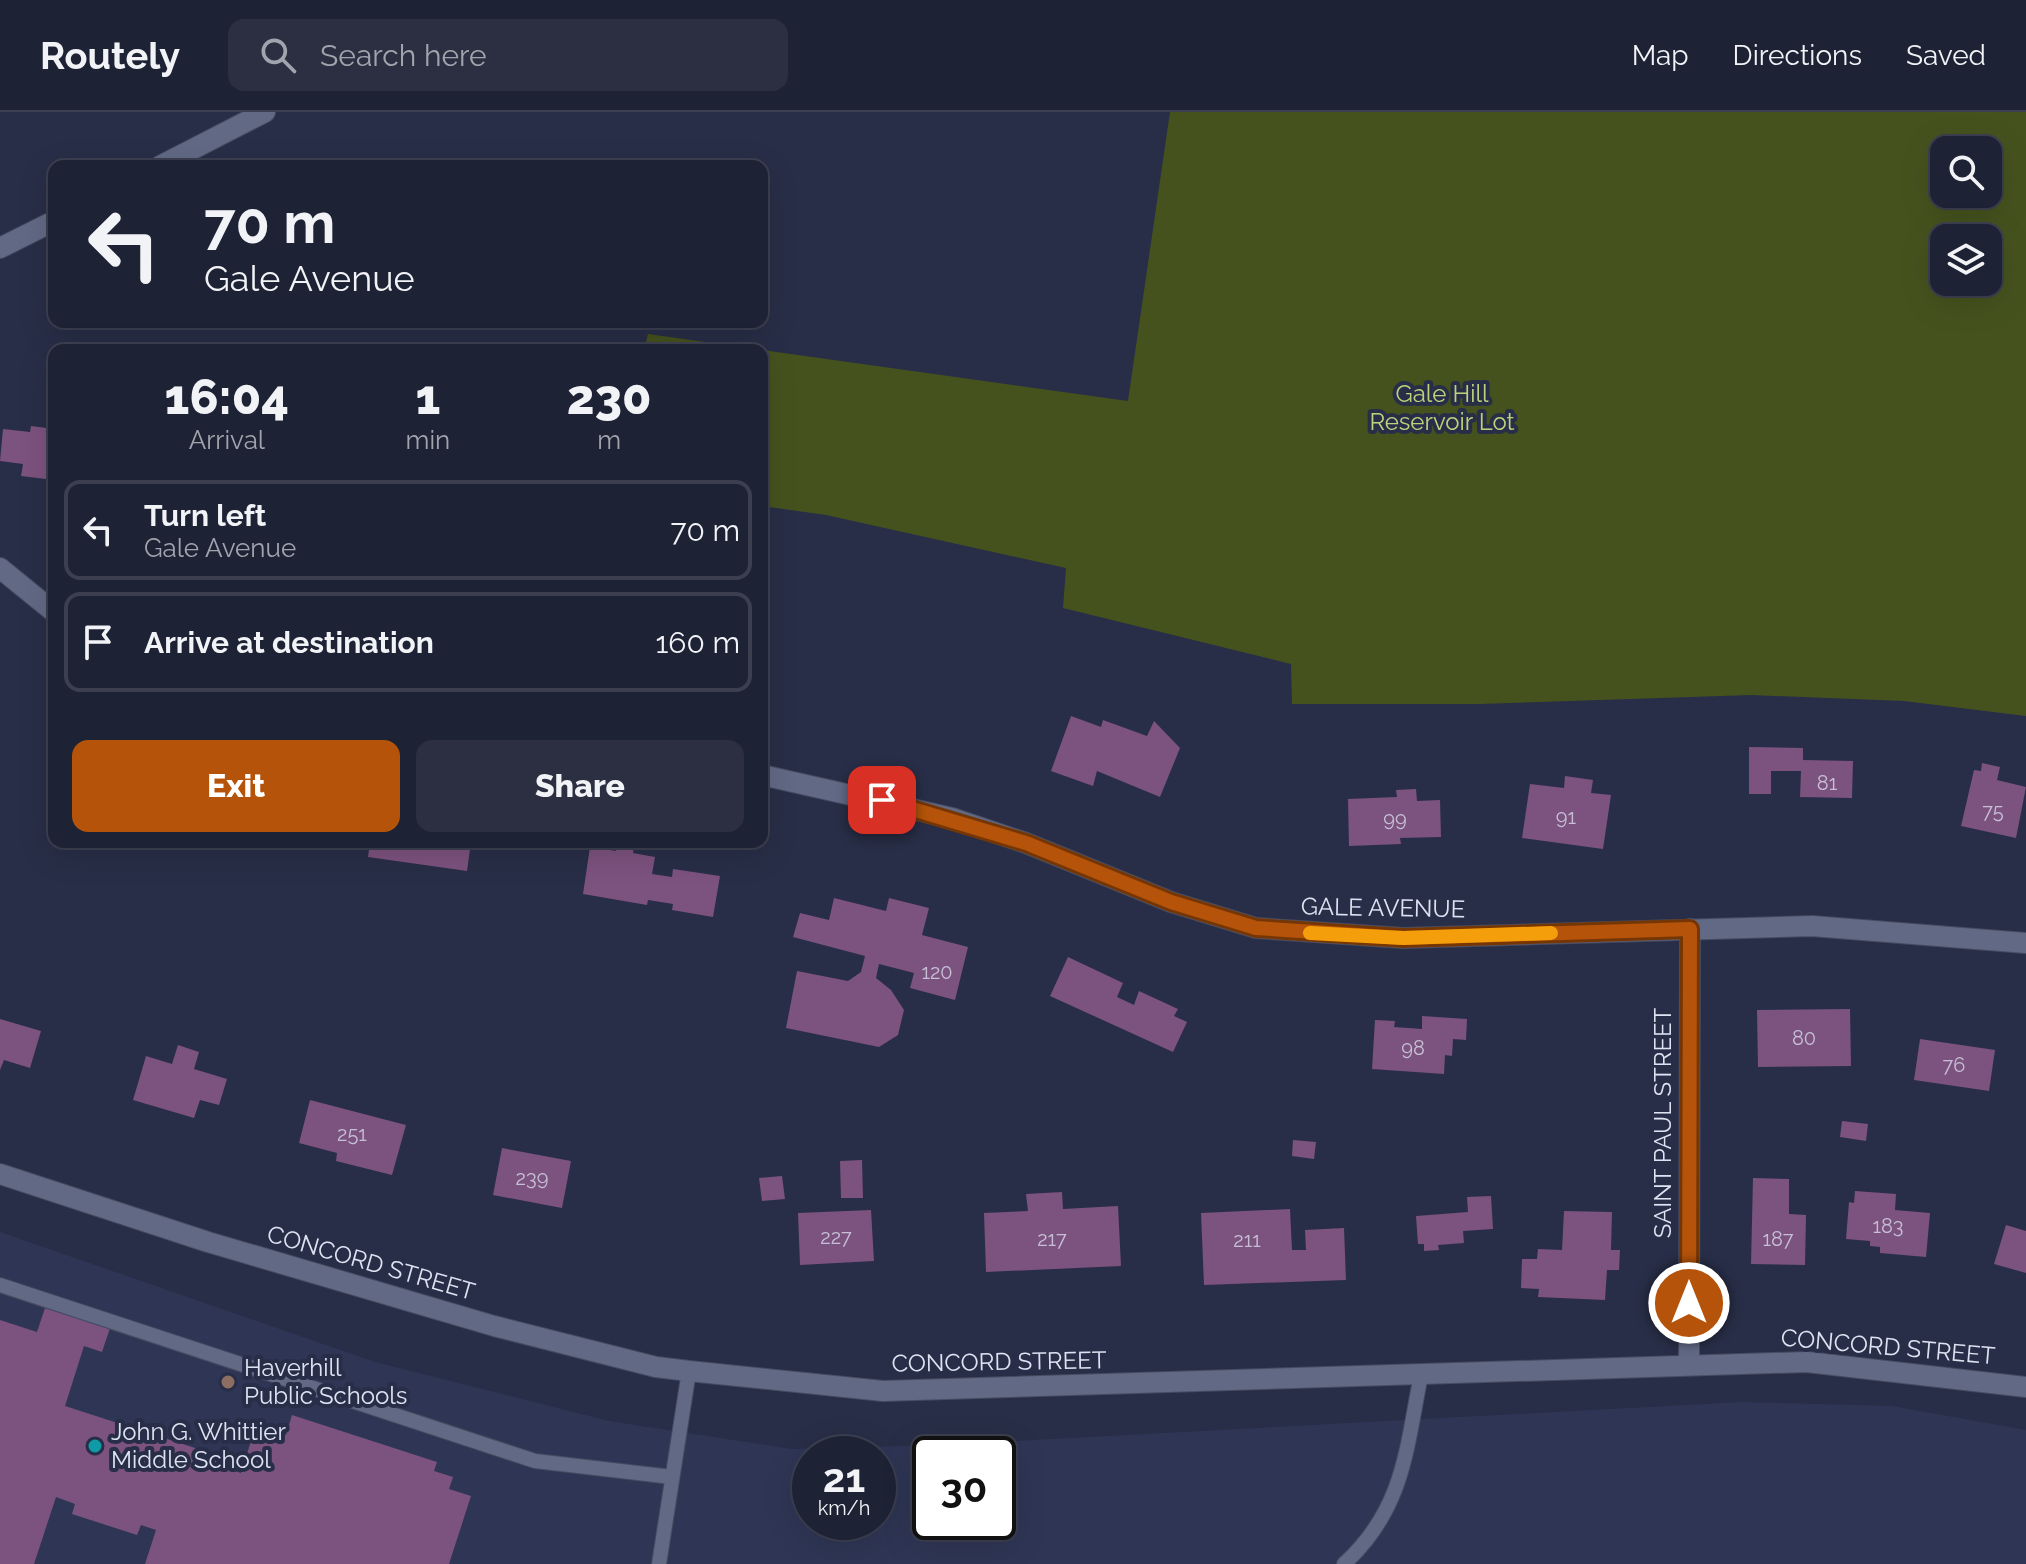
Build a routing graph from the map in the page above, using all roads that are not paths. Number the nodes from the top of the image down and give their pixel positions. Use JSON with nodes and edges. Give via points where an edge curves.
{"nodes":[{"id":1,"x":265,"y":112,"type":"edge"},
{"id":2,"x":172,"y":160,"type":"edge"},
{"id":3,"x":48,"y":224,"type":"edge"},
{"id":4,"x":0,"y":248,"type":"edge"},
{"id":5,"x":0,"y":568,"type":"edge"},
{"id":6,"x":48,"y":607,"type":"edge"},
{"id":7,"x":768,"y":776,"type":"edge"},
{"id":8,"x":1690,"y":929,"type":"junction"},
{"id":9,"x":2026,"y":943,"type":"edge"},
{"id":10,"x":0,"y":1174,"type":"edge"},
{"id":11,"x":0,"y":1285,"type":"edge"},
{"id":12,"x":1689,"y":1365,"type":"junction"},
{"id":13,"x":689,"y":1371,"type":"junction"},
{"id":14,"x":1421,"y":1375,"type":"junction"},
{"id":15,"x":2026,"y":1387,"type":"edge"},
{"id":16,"x":672,"y":1477,"type":"junction"},
{"id":17,"x":659,"y":1564,"type":"edge"},
{"id":18,"x":1344,"y":1564,"type":"edge"}],
"edges":[{"from":1,"to":2,"type":"main road"},
{"from":3,"to":4,"type":"main road"},
{"from":5,"to":6,"type":"main road"},
{"from":7,"to":8,"type":"main road","name":"GALE AVENUE","via":[[952,818],[1171,902],[1256,928],[1403,938]]},
{"from":8,"to":9,"type":"main road","name":"GALE AVENUE","via":[[1812,926]]},
{"from":8,"to":12,"type":"main road","name":"SAINT PAUL STREET"},
{"from":10,"to":13,"type":"main road","name":"CONCORD STREET","via":[[494,1326]]},
{"from":11,"to":16,"type":"lane","via":[[535,1461]]},
{"from":12,"to":14,"type":"main road","name":"CONCORD STREET"},
{"from":12,"to":15,"type":"main road","name":"CONCORD STREET","via":[[1807,1362]]},
{"from":13,"to":14,"type":"main road","name":"CONCORD STREET","via":[[883,1391]]},
{"from":13,"to":16,"type":"lane"},
{"from":14,"to":18,"type":"lane","via":[[1398,1490],[1369,1542]]},
{"from":16,"to":17,"type":"lane"}]}
